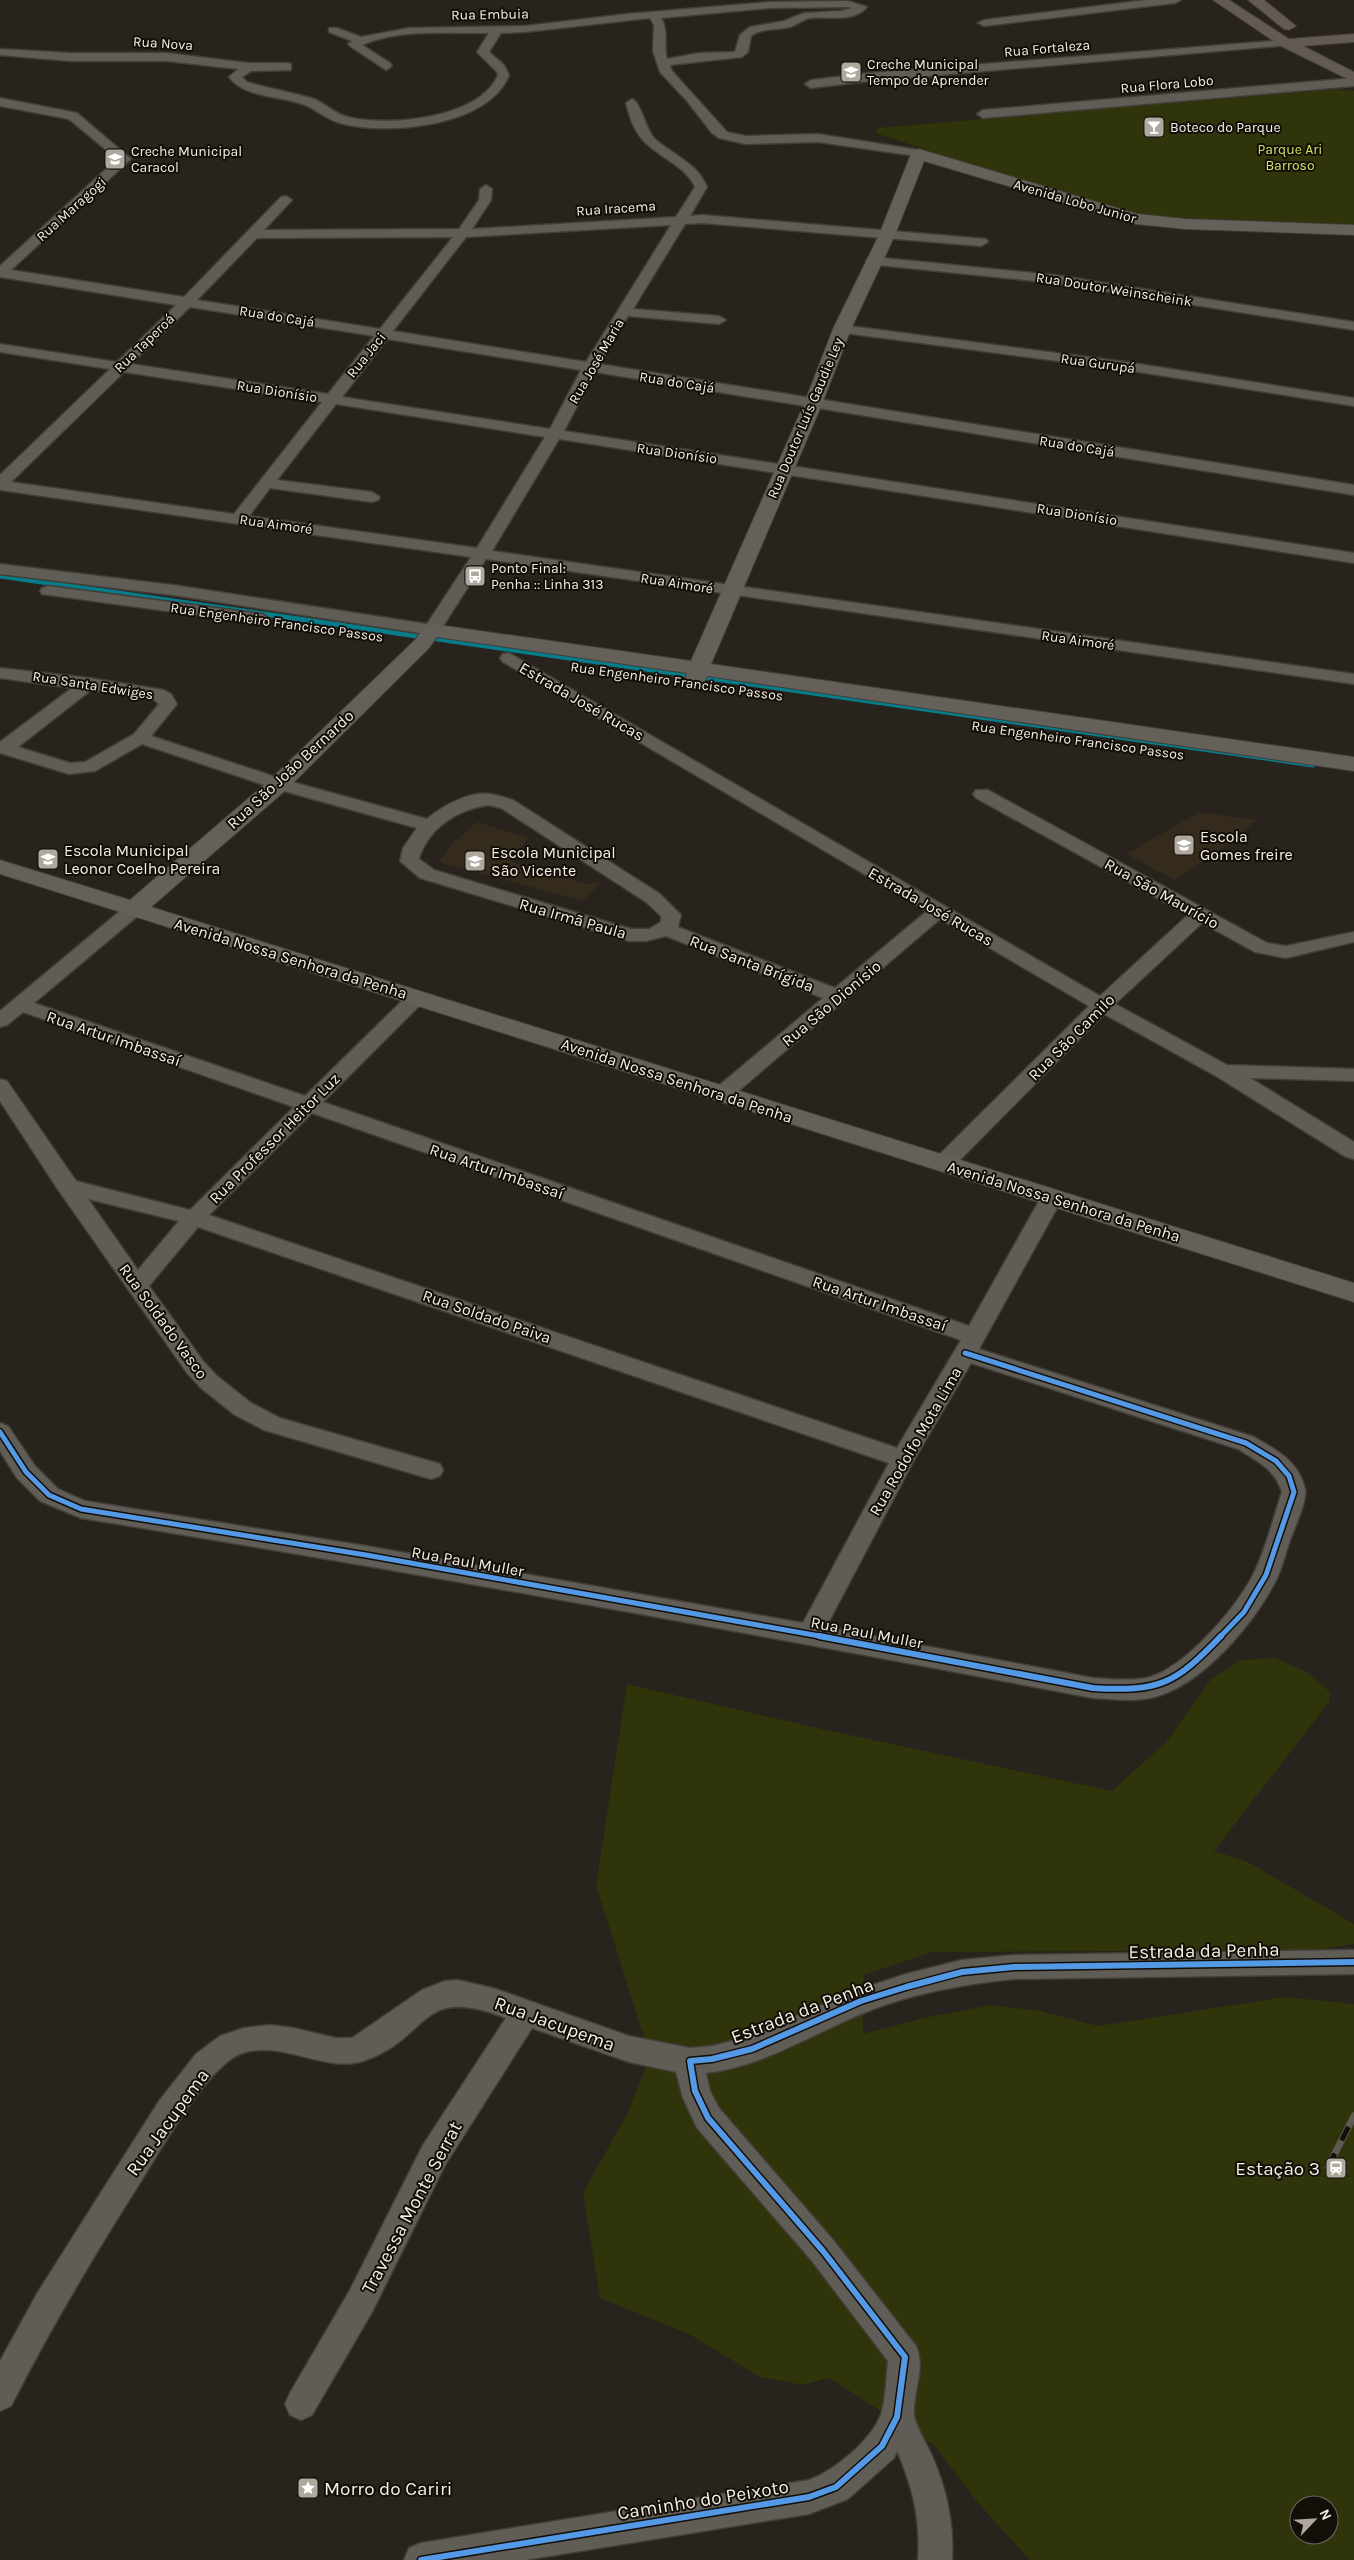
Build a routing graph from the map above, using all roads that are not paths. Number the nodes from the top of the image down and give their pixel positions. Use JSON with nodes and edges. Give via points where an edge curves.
{"nodes":[{"id":1,"x":1175,"y":0,"type":"edge"},
{"id":2,"x":1220,"y":0,"type":"edge"},
{"id":3,"x":1255,"y":0,"type":"edge"},
{"id":4,"x":1062,"y":2,"type":"dead end"},
{"id":5,"x":1080,"y":12,"type":"junction"},
{"id":6,"x":653,"y":14,"type":"junction"},
{"id":7,"x":984,"y":23,"type":"dead end"},
{"id":8,"x":333,"y":30,"type":"dead end"},
{"id":9,"x":497,"y":30,"type":"junction"},
{"id":10,"x":1354,"y":38,"type":"edge"},
{"id":11,"x":360,"y":40,"type":"junction"},
{"id":12,"x":1313,"y":40,"type":"junction"},
{"id":13,"x":1286,"y":43,"type":"junction"},
{"id":14,"x":0,"y":52,"type":"edge"},
{"id":15,"x":1342,"y":55,"type":"dead end"},
{"id":16,"x":662,"y":63,"type":"junction"},
{"id":17,"x":386,"y":66,"type":"dead end"},
{"id":18,"x":248,"y":67,"type":"junction"},
{"id":19,"x":287,"y":67,"type":"dead end"},
{"id":20,"x":1354,"y":78,"type":"edge"},
{"id":21,"x":1354,"y":82,"type":"edge"},
{"id":22,"x":811,"y":84,"type":"dead end"},
{"id":23,"x":0,"y":102,"type":"edge"},
{"id":24,"x":632,"y":103,"type":"dead end"},
{"id":25,"x":983,"y":114,"type":"dead end"},
{"id":26,"x":919,"y":154,"type":"junction"},
{"id":27,"x":486,"y":189,"type":"dead end"},
{"id":28,"x":286,"y":200,"type":"dead end"},
{"id":29,"x":680,"y":219,"type":"junction"},
{"id":30,"x":1354,"y":230,"type":"edge"},
{"id":31,"x":253,"y":234,"type":"junction"},
{"id":32,"x":462,"y":234,"type":"junction"},
{"id":33,"x":887,"y":235,"type":"junction"},
{"id":34,"x":981,"y":242,"type":"dead end"},
{"id":35,"x":873,"y":261,"type":"junction"},
{"id":36,"x":0,"y":273,"type":"edge"},
{"id":37,"x":186,"y":303,"type":"junction"},
{"id":38,"x":625,"y":312,"type":"junction"},
{"id":39,"x":719,"y":320,"type":"dead end"},
{"id":40,"x":1354,"y":326,"type":"edge"},
{"id":41,"x":842,"y":329,"type":"junction"},
{"id":42,"x":384,"y":333,"type":"junction"},
{"id":43,"x":0,"y":348,"type":"edge"},
{"id":44,"x":120,"y":367,"type":"junction"},
{"id":45,"x":589,"y":369,"type":"junction"},
{"id":46,"x":330,"y":399,"type":"junction"},
{"id":47,"x":1354,"y":402,"type":"edge"},
{"id":48,"x":813,"y":404,"type":"junction"},
{"id":49,"x":554,"y":436,"type":"junction"},
{"id":50,"x":784,"y":468,"type":"junction"},
{"id":51,"x":0,"y":484,"type":"edge"},
{"id":52,"x":266,"y":484,"type":"junction"},
{"id":53,"x":1354,"y":490,"type":"edge"},
{"id":54,"x":372,"y":497,"type":"dead end"},
{"id":55,"x":238,"y":519,"type":"junction"},
{"id":56,"x":482,"y":554,"type":"junction"},
{"id":57,"x":1354,"y":558,"type":"edge"},
{"id":58,"x":0,"y":570,"type":"edge"},
{"id":59,"x":0,"y":585,"type":"edge"},
{"id":60,"x":733,"y":592,"type":"junction"},
{"id":61,"x":427,"y":637,"type":"junction"},
{"id":62,"x":509,"y":658,"type":"junction"},
{"id":63,"x":0,"y":673,"type":"edge"},
{"id":64,"x":697,"y":675,"type":"junction"},
{"id":65,"x":1354,"y":679,"type":"edge"},
{"id":66,"x":88,"y":683,"type":"junction"},
{"id":67,"x":140,"y":738,"type":"junction"},
{"id":68,"x":1181,"y":747,"type":"junction"},
{"id":69,"x":3,"y":748,"type":"edge"},
{"id":70,"x":1354,"y":764,"type":"edge"},
{"id":71,"x":1354,"y":781,"type":"edge"},
{"id":72,"x":279,"y":784,"type":"junction"},
{"id":73,"x":982,"y":794,"type":"dead end"},
{"id":74,"x":429,"y":825,"type":"junction"},
{"id":75,"x":0,"y":867,"type":"edge"},
{"id":76,"x":132,"y":910,"type":"junction"},
{"id":77,"x":939,"y":910,"type":"junction"},
{"id":78,"x":1201,"y":914,"type":"junction"},
{"id":79,"x":666,"y":929,"type":"junction"},
{"id":80,"x":1350,"y":937,"type":"dead end"},
{"id":81,"x":417,"y":996,"type":"junction"},
{"id":82,"x":839,"y":997,"type":"junction"},
{"id":83,"x":19,"y":1004,"type":"junction"},
{"id":84,"x":1102,"y":1005,"type":"junction"},
{"id":85,"x":0,"y":1021,"type":"edge"},
{"id":86,"x":1223,"y":1071,"type":"junction"},
{"id":87,"x":1354,"y":1076,"type":"edge"},
{"id":88,"x":0,"y":1086,"type":"edge"},
{"id":89,"x":722,"y":1094,"type":"junction"},
{"id":90,"x":307,"y":1105,"type":"junction"},
{"id":91,"x":1354,"y":1152,"type":"edge"},
{"id":92,"x":944,"y":1163,"type":"junction"},
{"id":93,"x":67,"y":1186,"type":"junction"},
{"id":94,"x":1052,"y":1197,"type":"junction"},
{"id":95,"x":194,"y":1218,"type":"junction"},
{"id":96,"x":137,"y":1286,"type":"junction"},
{"id":97,"x":1354,"y":1293,"type":"edge"},
{"id":98,"x":970,"y":1345,"type":"junction"},
{"id":99,"x":0,"y":1432,"type":"edge"},
{"id":100,"x":903,"y":1459,"type":"junction"},
{"id":101,"x":431,"y":1470,"type":"dead end"},
{"id":102,"x":810,"y":1634,"type":"junction"},
{"id":103,"x":1354,"y":1962,"type":"edge"},
{"id":104,"x":526,"y":2012,"type":"junction"},
{"id":105,"x":690,"y":2061,"type":"junction"},
{"id":106,"x":0,"y":2395,"type":"edge"},
{"id":107,"x":301,"y":2404,"type":"dead end"},
{"id":108,"x":897,"y":2417,"type":"junction"},
{"id":109,"x":421,"y":2560,"type":"edge"},
{"id":110,"x":935,"y":2560,"type":"edge"}],
"edges":[{"from":1,"to":5,"type":"street"},
{"from":2,"to":13,"type":"main road"},
{"from":3,"to":12,"type":"main road"},
{"from":4,"to":5,"type":"street"},
{"from":5,"to":7,"type":"street"},
{"from":6,"to":9,"type":"street","name":"Rua Embuia"},
{"from":6,"to":16,"type":"street","via":[[660,25],[658,37]]},
{"from":6,"to":16,"type":"street","name":"Rua Embuia","via":[[769,5],[848,4],[861,8],[846,14],[803,16],[797,21],[748,32],[738,55]]},
{"from":8,"to":11,"type":"street"},
{"from":9,"to":11,"type":"street","name":"Rua Embuia","via":[[415,30]]},
{"from":9,"to":18,"type":"street","via":[[483,52],[504,71],[503,79],[478,103],[434,120],[398,124],[344,120],[312,103],[243,85],[235,77]]},
{"from":10,"to":12,"type":"main road"},
{"from":11,"to":17,"type":"street","via":[[354,44],[355,47]]},
{"from":12,"to":13,"type":"main road"},
{"from":12,"to":15,"type":"main road"},
{"from":13,"to":20,"type":"main road"},
{"from":13,"to":22,"type":"street","name":"Rua Fortaleza"},
{"from":14,"to":18,"type":"street","name":"Rua Nova","via":[[37,56],[147,56]]},
{"from":16,"to":26,"type":"street","via":[[671,80],[724,135],[745,140],[818,138]]},
{"from":18,"to":19,"type":"street","name":"Rua Nova"},
{"from":21,"to":25,"type":"street","name":"Rua Flora Lobo"},
{"from":23,"to":36,"type":"street","name":"Rua Maragogi","via":[[73,116],[125,159]]},
{"from":24,"to":29,"type":"street","name":"Rua José Maria","via":[[644,135],[700,180],[698,194]]},
{"from":26,"to":30,"type":"street","name":"Avenida Lobo Junior","via":[[1136,219],[1185,224]]},
{"from":26,"to":33,"type":"street","name":"Rua Doutor Luís Gaudie Ley"},
{"from":27,"to":32,"type":"street","name":"Rua Jaci","via":[[486,200]]},
{"from":28,"to":31,"type":"street","name":"Rua Taperoá"},
{"from":29,"to":32,"type":"street","name":"Rua Iracema"},
{"from":29,"to":33,"type":"street","name":"Rua Iracema"},
{"from":29,"to":38,"type":"street","name":"Rua José Maria"},
{"from":31,"to":32,"type":"street","name":"Rua Iracema"},
{"from":31,"to":37,"type":"street","name":"Rua Taperoá"},
{"from":32,"to":42,"type":"street","name":"Rua Jaci"},
{"from":33,"to":34,"type":"street","name":"Rua Iracema"},
{"from":33,"to":35,"type":"street","name":"Rua Doutor Luís Gaudie Ley"},
{"from":35,"to":40,"type":"street","name":"Rua Doutor Weinscheink","via":[[1045,278]]},
{"from":35,"to":41,"type":"street","name":"Rua Doutor Luís Gaudie Ley"},
{"from":36,"to":37,"type":"street","name":"Rua do Cajá"},
{"from":37,"to":42,"type":"street","name":"Rua do Cajá"},
{"from":37,"to":44,"type":"street","name":"Rua Taperoá"},
{"from":38,"to":39,"type":"street"},
{"from":38,"to":45,"type":"street","name":"Rua José Maria"},
{"from":41,"to":47,"type":"street","name":"Rua Gurupá","via":[[1114,365]]},
{"from":41,"to":48,"type":"street","name":"Rua Doutor Luís Gaudie Ley"},
{"from":42,"to":45,"type":"street","name":"Rua do Cajá"},
{"from":42,"to":46,"type":"street","name":"Rua Jaci"},
{"from":43,"to":44,"type":"street","name":"Rua Dionísio"},
{"from":44,"to":46,"type":"street","name":"Rua Dionísio"},
{"from":44,"to":51,"type":"street","name":"Rua Taperoá"},
{"from":45,"to":48,"type":"street","name":"Rua do Cajá"},
{"from":45,"to":49,"type":"street","name":"Rua José Maria"},
{"from":46,"to":49,"type":"street","name":"Rua Dionísio"},
{"from":46,"to":52,"type":"street","name":"Rua Jaci"},
{"from":48,"to":50,"type":"street","name":"Rua Doutor Luís Gaudie Ley"},
{"from":48,"to":53,"type":"street","name":"Rua do Cajá"},
{"from":49,"to":50,"type":"street","name":"Rua Dionísio"},
{"from":49,"to":56,"type":"street","name":"Rua José Maria"},
{"from":50,"to":57,"type":"street","name":"Rua Dionísio"},
{"from":50,"to":60,"type":"street","name":"Rua Doutor Luís Gaudie Ley"},
{"from":51,"to":55,"type":"street","name":"Rua Aimoré"},
{"from":52,"to":54,"type":"street"},
{"from":52,"to":55,"type":"street","name":"Rua Jaci"},
{"from":55,"to":56,"type":"street","name":"Rua Aimoré"},
{"from":56,"to":60,"type":"street","name":"Rua Aimoré"},
{"from":56,"to":61,"type":"street","name":"Rua José Maria"},
{"from":58,"to":61,"type":"street","name":"Rua Engenheiro Francisco Passos","via":[[180,591]]},
{"from":59,"to":61,"type":"street","name":"Rua Engenheiro Francisco Passos"},
{"from":60,"to":64,"type":"street","name":"Rua Doutor Luís Gaudie Ley"},
{"from":60,"to":65,"type":"street","name":"Rua Aimoré"},
{"from":61,"to":62,"type":"street","name":"Rua Engenheiro Francisco Passos"},
{"from":61,"to":64,"type":"street","name":"Rua Engenheiro Francisco Passos"},
{"from":61,"to":72,"type":"street","name":"Rua São João Bernardo"},
{"from":62,"to":64,"type":"street","name":"Rua Engenheiro Francisco Passos"},
{"from":62,"to":77,"type":"street","name":"Estrada José Rucas"},
{"from":63,"to":66,"type":"street","name":"Rua Santa Edwiges"},
{"from":64,"to":68,"type":"street","name":"Rua Engenheiro Francisco Passos"},
{"from":66,"to":67,"type":"street","name":"Rua Santa Edwiges","via":[[158,694],[165,698],[168,704]]},
{"from":66,"to":69,"type":"street"},
{"from":67,"to":69,"type":"street","via":[[98,764],[80,768],[69,768]]},
{"from":67,"to":72,"type":"street"},
{"from":68,"to":70,"type":"street","name":"Rua Engenheiro Francisco Passos"},
{"from":68,"to":71,"type":"street","name":"Rua Engenheiro Francisco Passos"},
{"from":72,"to":74,"type":"street"},
{"from":72,"to":76,"type":"street","name":"Rua São João Bernardo"},
{"from":73,"to":78,"type":"street","name":"Rua São Maurício"},
{"from":74,"to":79,"type":"street","name":"Rua Irmã Paula","via":[[469,802],[488,799],[507,804],[653,898],[671,915],[671,924]]},
{"from":74,"to":79,"type":"street","name":"Rua Irmã Paula","via":[[411,852],[409,861],[427,874],[629,935],[646,937]]},
{"from":75,"to":76,"type":"street","name":"Avenida Nossa Senhora da Penha"},
{"from":76,"to":81,"type":"street","name":"Avenida Nossa Senhora da Penha"},
{"from":76,"to":83,"type":"street"},
{"from":77,"to":82,"type":"street","name":"Rua São Dionísio"},
{"from":77,"to":84,"type":"street","name":"Estrada José Rucas"},
{"from":78,"to":80,"type":"street","name":"Rua São Maurício","via":[[1273,951],[1306,948]]},
{"from":78,"to":84,"type":"street","name":"Rua São Camilo"},
{"from":79,"to":82,"type":"street","name":"Rua Santa Brígida"},
{"from":81,"to":89,"type":"street","name":"Avenida Nossa Senhora da Penha"},
{"from":81,"to":90,"type":"street","name":"Rua Professor Heitor Luz"},
{"from":82,"to":89,"type":"street","name":"Rua São Dionísio"},
{"from":83,"to":85,"type":"street"},
{"from":83,"to":90,"type":"street","name":"Rua Artur Imbassaí"},
{"from":84,"to":86,"type":"street","name":"Estrada José Rucas"},
{"from":84,"to":92,"type":"street","name":"Rua São Camilo"},
{"from":86,"to":87,"type":"street"},
{"from":86,"to":91,"type":"street","name":"Estrada José Rucas"},
{"from":88,"to":93,"type":"street","name":"Rua Soldado Vasco"},
{"from":89,"to":92,"type":"street","name":"Avenida Nossa Senhora da Penha"},
{"from":90,"to":95,"type":"street","name":"Rua Professor Heitor Luz"},
{"from":90,"to":98,"type":"street","name":"Rua Artur Imbassaí"},
{"from":92,"to":94,"type":"street","name":"Avenida Nossa Senhora da Penha"},
{"from":93,"to":95,"type":"street","name":"Rua Soldado Paiva"},
{"from":93,"to":96,"type":"street","name":"Rua Soldado Vasco"},
{"from":94,"to":97,"type":"street","name":"Avenida Nossa Senhora da Penha"},
{"from":94,"to":98,"type":"street","name":"Rua Rodolfo Mota Lima"},
{"from":95,"to":96,"type":"street","name":"Rua Professor Heitor Luz"},
{"from":95,"to":100,"type":"street","name":"Rua Soldado Paiva"},
{"from":96,"to":101,"type":"street","name":"Rua Soldado Vasco","via":[[195,1367],[243,1409],[272,1424]]},
{"from":98,"to":100,"type":"street","name":"Rua Rodolfo Mota Lima"},
{"from":98,"to":102,"type":"street","name":"Rua Paul Muller","via":[[1246,1443],[1276,1461],[1289,1476],[1294,1492],[1266,1576],[1244,1612],[1197,1661],[1175,1677],[1150,1688],[1093,1688]]},
{"from":99,"to":102,"type":"street","name":"Rua Paul Muller","via":[[26,1472],[49,1495],[81,1509],[366,1555]]},
{"from":100,"to":102,"type":"street","name":"Rua Rodolfo Mota Lima"},
{"from":103,"to":105,"type":"street","name":"Estrada da Penha","via":[[1014,1967],[962,1972],[861,2001],[752,2049]]},
{"from":104,"to":105,"type":"street","name":"Rua Jacupema","via":[[639,2054]]},
{"from":104,"to":106,"type":"street","name":"Rua Jacupema","via":[[492,1999],[444,1994],[360,2050],[346,2053],[291,2040],[246,2040],[229,2045],[194,2077],[161,2124],[28,2337]]},
{"from":104,"to":107,"type":"street","name":"Travessa Monte Serrat","via":[[434,2156],[361,2301]]},
{"from":105,"to":108,"type":"street","name":"Caminho do Peixoto","via":[[696,2098],[708,2118],[823,2251],[905,2357]]},
{"from":108,"to":109,"type":"street","name":"Caminho do Peixoto","via":[[882,2446],[855,2472],[836,2487],[809,2497]]},
{"from":108,"to":110,"type":"street","via":[[923,2468],[938,2538]]}]}
